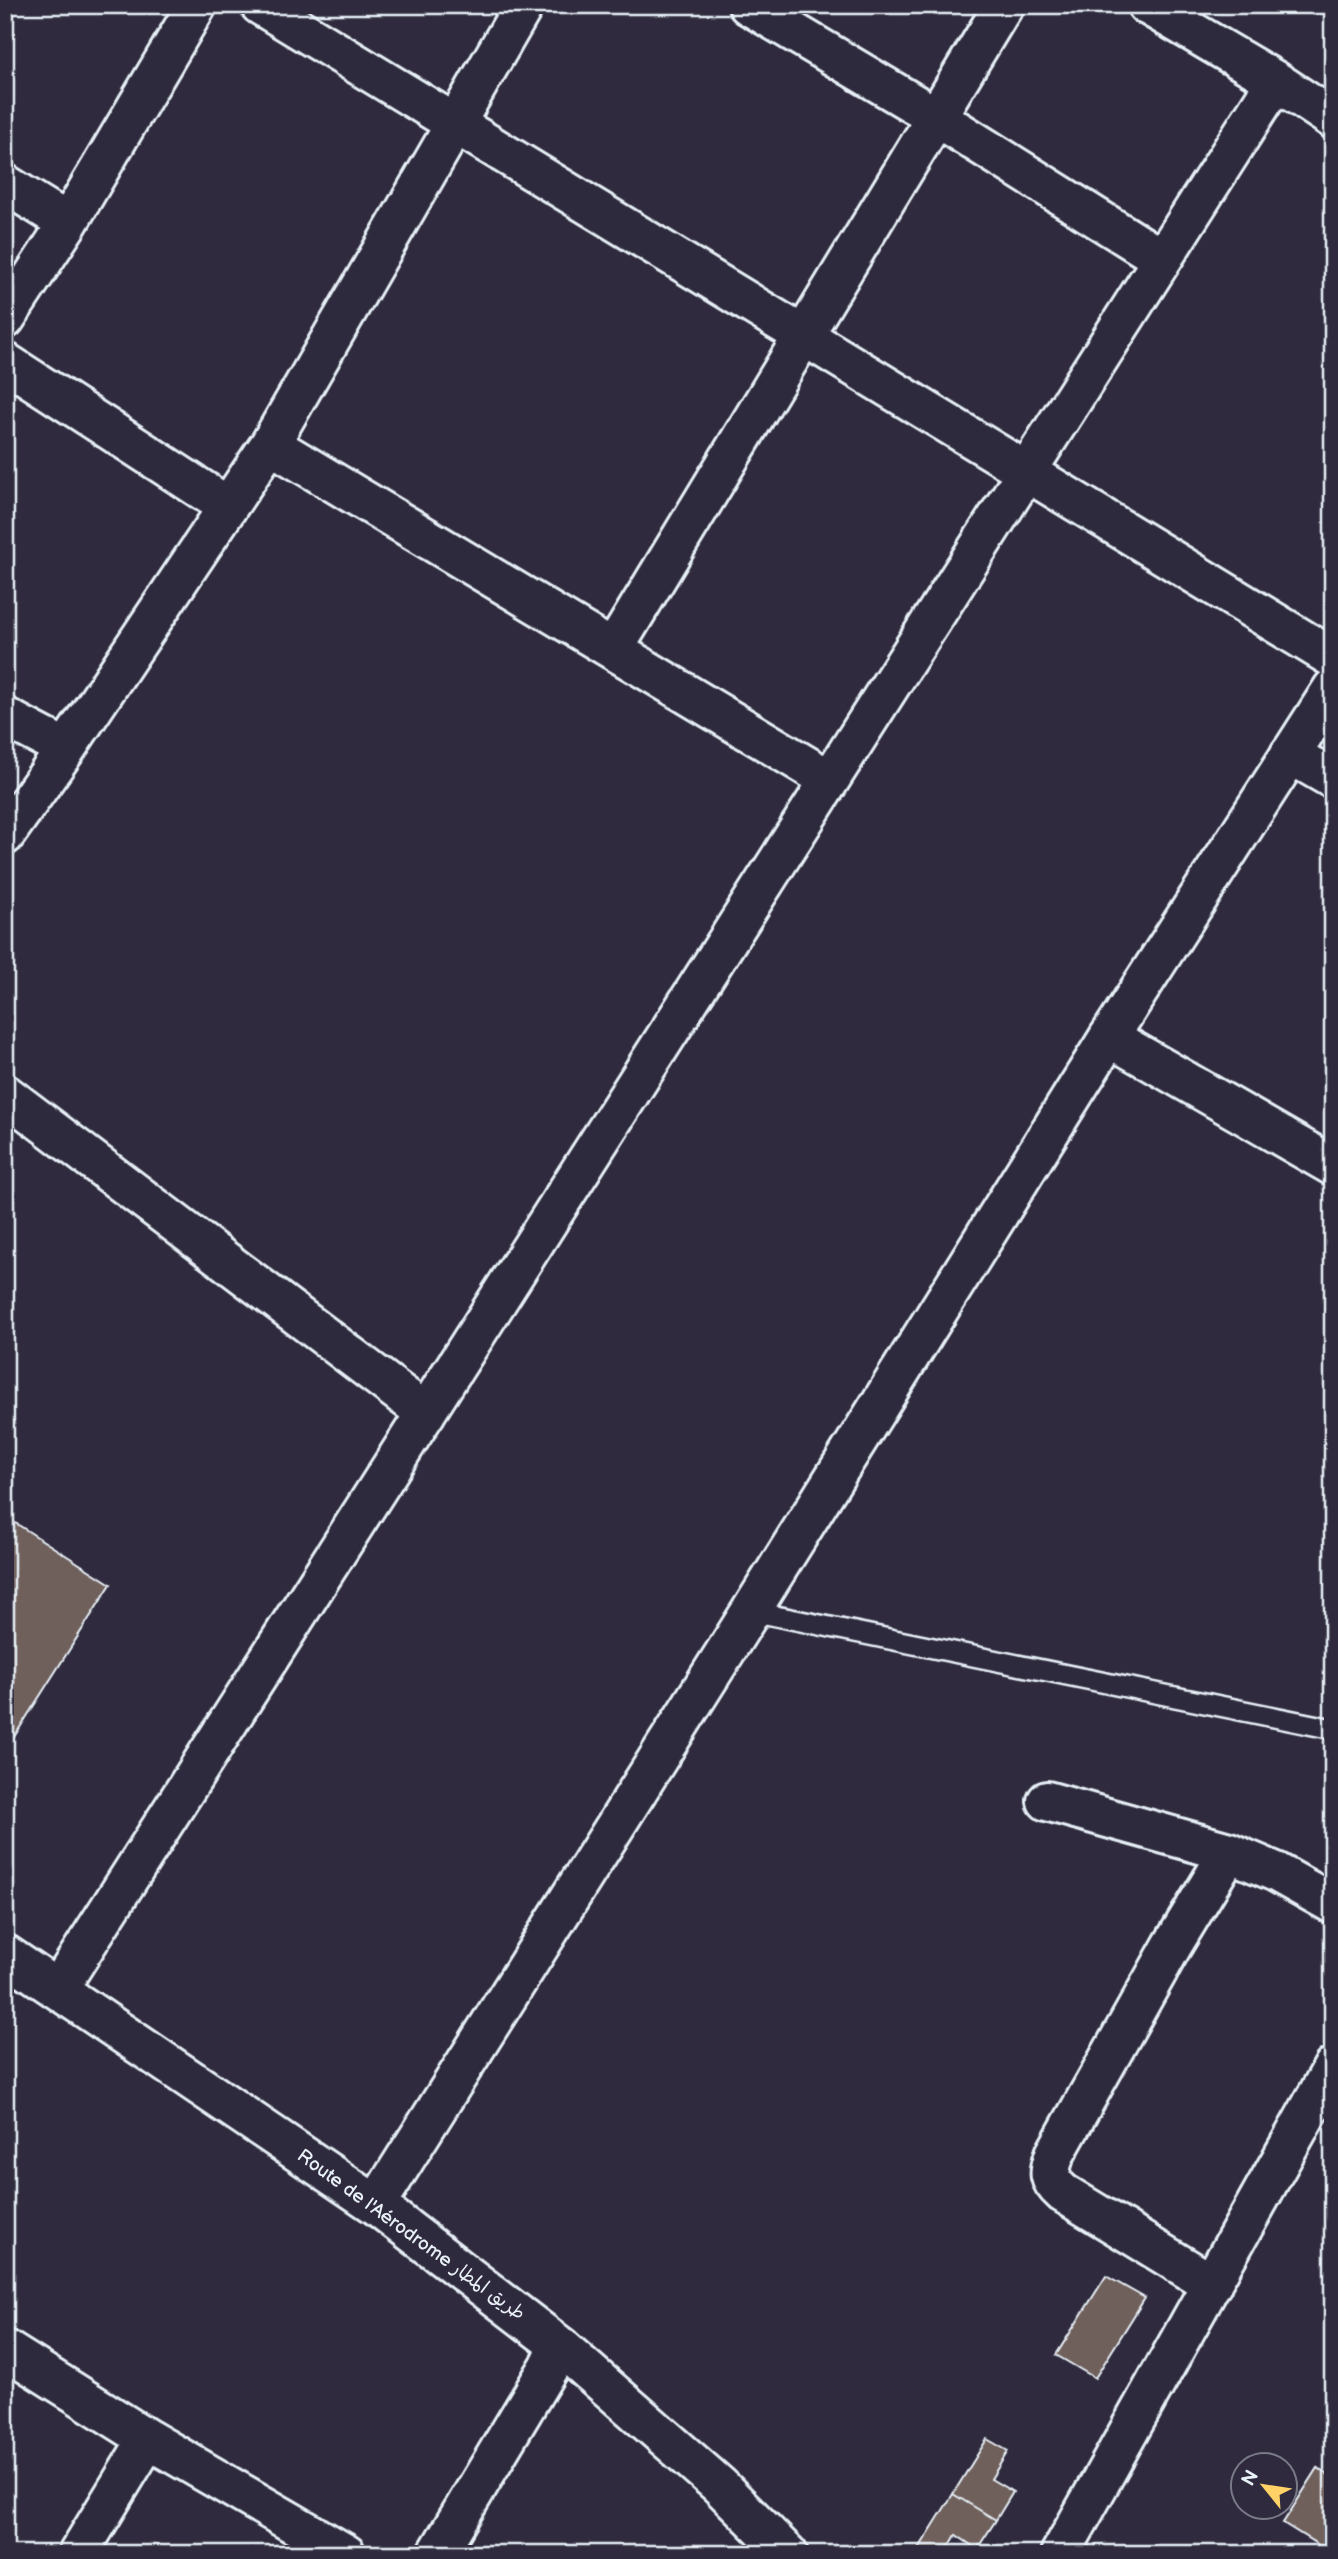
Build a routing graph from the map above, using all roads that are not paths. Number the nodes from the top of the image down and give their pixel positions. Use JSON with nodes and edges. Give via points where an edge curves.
{"nodes":[{"id":1,"x":197,"y":5,"type":"edge"},
{"id":2,"x":260,"y":5,"type":"edge"},
{"id":3,"x":524,"y":5,"type":"edge"},
{"id":4,"x":748,"y":5,"type":"edge"},
{"id":5,"x":1004,"y":5,"type":"edge"},
{"id":6,"x":1147,"y":5,"type":"edge"},
{"id":7,"x":1276,"y":82,"type":"junction"},
{"id":8,"x":936,"y":117,"type":"junction"},
{"id":9,"x":1333,"y":119,"type":"edge"},
{"id":10,"x":456,"y":124,"type":"junction"},
{"id":11,"x":5,"y":184,"type":"edge"},
{"id":12,"x":68,"y":223,"type":"junction"},
{"id":13,"x":1162,"y":259,"type":"junction"},
{"id":14,"x":5,"y":319,"type":"edge"},
{"id":15,"x":803,"y":336,"type":"junction"},
{"id":16,"x":5,"y":362,"type":"edge"},
{"id":17,"x":270,"y":444,"type":"junction"},
{"id":18,"x":1027,"y":471,"type":"junction"},
{"id":19,"x":227,"y":506,"type":"junction"},
{"id":20,"x":613,"y":650,"type":"junction"},
{"id":21,"x":1333,"y":658,"type":"edge"},
{"id":22,"x":1333,"y":688,"type":"edge"},
{"id":23,"x":5,"y":717,"type":"edge"},
{"id":24,"x":66,"y":749,"type":"junction"},
{"id":25,"x":1290,"y":754,"type":"junction"},
{"id":26,"x":1333,"y":779,"type":"edge"},
{"id":27,"x":830,"y":780,"type":"junction"},
{"id":28,"x":5,"y":835,"type":"edge"},
{"id":29,"x":1109,"y":1037,"type":"junction"},
{"id":30,"x":5,"y":1094,"type":"edge"},
{"id":31,"x":1333,"y":1166,"type":"edge"},
{"id":32,"x":426,"y":1413,"type":"junction"},
{"id":33,"x":751,"y":1611,"type":"junction"},
{"id":34,"x":1333,"y":1729,"type":"edge"},
{"id":35,"x":1047,"y":1801,"type":"dead end"},
{"id":36,"x":1229,"y":1852,"type":"junction"},
{"id":37,"x":1333,"y":1904,"type":"edge"},
{"id":38,"x":5,"y":1954,"type":"edge"},
{"id":39,"x":58,"y":1989,"type":"junction"},
{"id":40,"x":1333,"y":2067,"type":"edge"},
{"id":41,"x":376,"y":2205,"type":"junction"},
{"id":42,"x":1212,"y":2284,"type":"junction"},
{"id":43,"x":561,"y":2347,"type":"junction"},
{"id":44,"x":5,"y":2349,"type":"edge"},
{"id":45,"x":148,"y":2439,"type":"junction"},
{"id":46,"x":78,"y":2554,"type":"edge"},
{"id":47,"x":346,"y":2554,"type":"edge"},
{"id":48,"x":437,"y":2554,"type":"edge"},
{"id":49,"x":788,"y":2554,"type":"edge"},
{"id":50,"x":1060,"y":2554,"type":"edge"}],
"edges":[{"from":1,"to":12,"type":"street"},
{"from":2,"to":10,"type":"street"},
{"from":3,"to":10,"type":"street"},
{"from":4,"to":8,"type":"street"},
{"from":5,"to":8,"type":"street"},
{"from":6,"to":7,"type":"street"},
{"from":7,"to":9,"type":"street"},
{"from":7,"to":13,"type":"street"},
{"from":8,"to":13,"type":"street"},
{"from":8,"to":15,"type":"street"},
{"from":10,"to":15,"type":"street"},
{"from":10,"to":17,"type":"street"},
{"from":11,"to":12,"type":"street"},
{"from":12,"to":14,"type":"street"},
{"from":13,"to":18,"type":"street"},
{"from":15,"to":18,"type":"street"},
{"from":15,"to":20,"type":"street"},
{"from":16,"to":19,"type":"street"},
{"from":17,"to":19,"type":"street"},
{"from":17,"to":20,"type":"street"},
{"from":18,"to":21,"type":"street"},
{"from":18,"to":27,"type":"street"},
{"from":19,"to":24,"type":"street"},
{"from":20,"to":27,"type":"street"},
{"from":22,"to":25,"type":"street"},
{"from":23,"to":24,"type":"street"},
{"from":24,"to":28,"type":"street"},
{"from":25,"to":26,"type":"street"},
{"from":25,"to":29,"type":"street"},
{"from":27,"to":32,"type":"street"},
{"from":29,"to":31,"type":"street"},
{"from":29,"to":33,"type":"street"},
{"from":30,"to":32,"type":"street"},
{"from":32,"to":39,"type":"street"},
{"from":33,"to":34,"type":"lane"},
{"from":33,"to":41,"type":"street"},
{"from":35,"to":36,"type":"street"},
{"from":36,"to":37,"type":"street"},
{"from":36,"to":42,"type":"street","via":[[1061,2143],[1049,2172],[1051,2182],[1063,2193]]},
{"from":38,"to":39,"type":"street","name":"Route de l'Aérodrome طريق المطار"},
{"from":39,"to":41,"type":"street","name":"Route de l'Aérodrome طريق المطار"},
{"from":40,"to":42,"type":"street"},
{"from":41,"to":43,"type":"street","name":"Route de l'Aérodrome طريق المطار"},
{"from":42,"to":50,"type":"street"},
{"from":43,"to":48,"type":"street"},
{"from":43,"to":49,"type":"street","name":"Route de l'Aérodrome طريق المطار","via":[[719,2485]]},
{"from":44,"to":45,"type":"street"},
{"from":45,"to":46,"type":"street"},
{"from":45,"to":47,"type":"street"}]}
